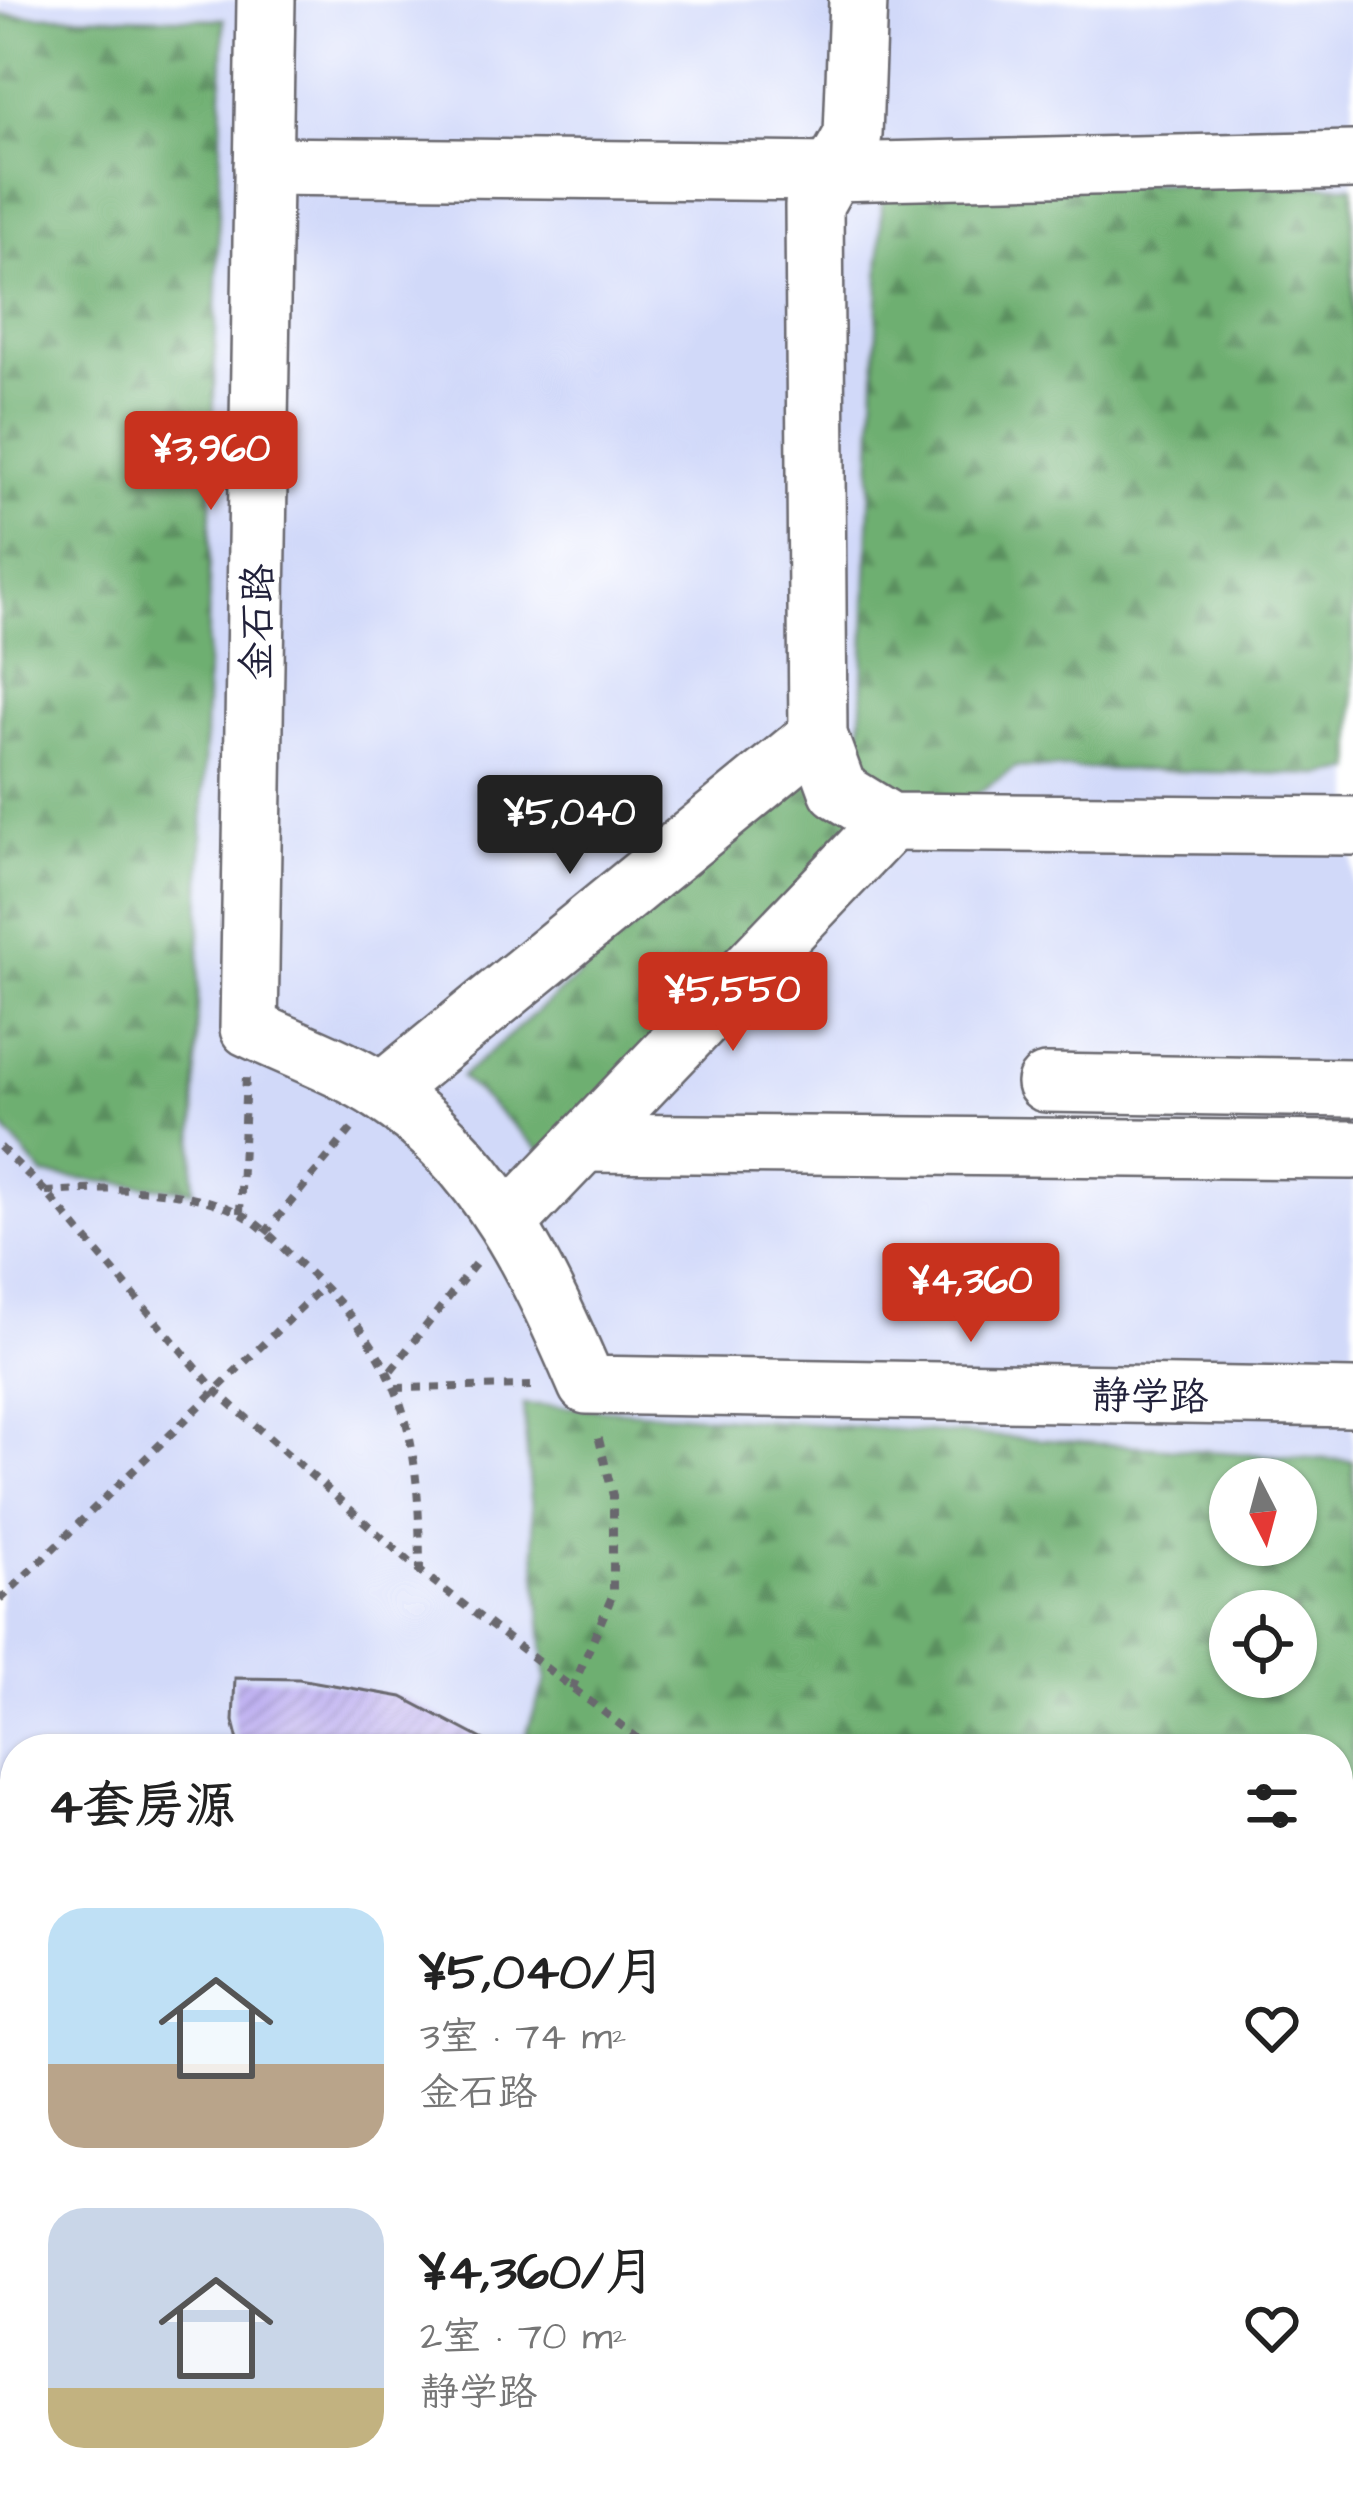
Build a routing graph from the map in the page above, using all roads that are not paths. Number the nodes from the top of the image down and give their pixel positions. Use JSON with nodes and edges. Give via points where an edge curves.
{"nodes":[{"id":1,"x":266,"y":0,"type":"edge"},
{"id":2,"x":858,"y":0,"type":"edge"},
{"id":3,"x":1353,"y":160,"type":"edge"},
{"id":4,"x":263,"y":166,"type":"junction"},
{"id":5,"x":832,"y":172,"type":"junction"},
{"id":6,"x":818,"y":735,"type":"junction"},
{"id":7,"x":890,"y":822,"type":"junction"},
{"id":8,"x":1353,"y":826,"type":"edge"},
{"id":9,"x":1046,"y":1083,"type":"dead end"},
{"id":10,"x":1353,"y":1088,"type":"edge"},
{"id":11,"x":382,"y":1092,"type":"junction"},
{"id":12,"x":584,"y":1143,"type":"junction"},
{"id":13,"x":1353,"y":1150,"type":"edge"},
{"id":14,"x":508,"y":1222,"type":"junction"},
{"id":15,"x":1353,"y":1398,"type":"edge"}],
"edges":[{"from":1,"to":4,"type":"street","name":"金石路"},
{"from":2,"to":5,"type":"street","via":[[853,135]]},
{"from":3,"to":5,"type":"street"},
{"from":4,"to":5,"type":"street"},
{"from":4,"to":11,"type":"street","name":"金石路","via":[[249,1028]]},
{"from":5,"to":6,"type":"street","via":[[814,205]]},
{"from":6,"to":7,"type":"street","via":[[838,790]]},
{"from":6,"to":11,"type":"street"},
{"from":7,"to":8,"type":"street"},
{"from":7,"to":12,"type":"street"},
{"from":9,"to":10,"type":"street"},
{"from":11,"to":14,"type":"street","via":[[459,1153]]},
{"from":12,"to":13,"type":"street"},
{"from":12,"to":14,"type":"street"},
{"from":14,"to":15,"type":"street","name":"静学路","via":[[587,1385]]}]}
